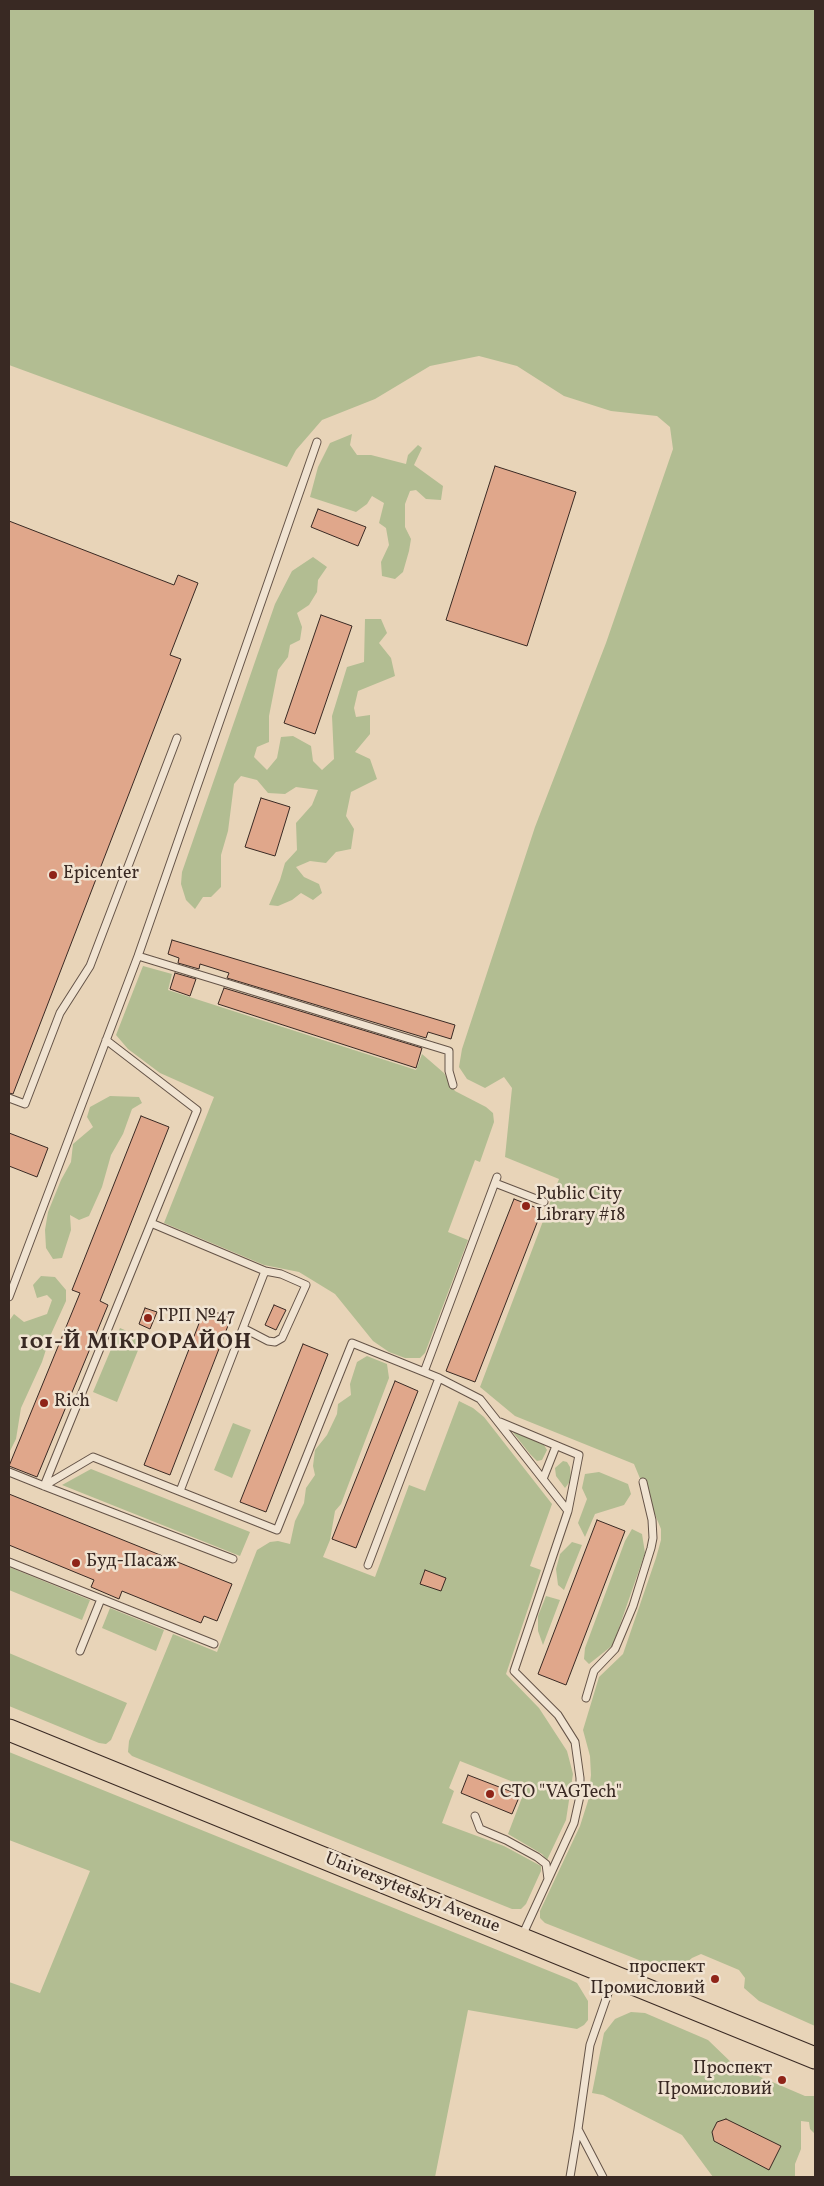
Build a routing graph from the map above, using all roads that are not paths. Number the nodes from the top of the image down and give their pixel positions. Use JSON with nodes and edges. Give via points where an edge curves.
{"nodes":[{"id":1,"x":318,"y":442,"type":"dead end"},
{"id":2,"x":177,"y":738,"type":"dead end"},
{"id":3,"x":138,"y":956,"type":"junction"},
{"id":4,"x":106,"y":1040,"type":"junction"},
{"id":5,"x":453,"y":1084,"type":"dead end"},
{"id":6,"x":9,"y":1098,"type":"edge"},
{"id":7,"x":544,"y":1202,"type":"dead end"},
{"id":8,"x":151,"y":1223,"type":"junction"},
{"id":9,"x":264,"y":1271,"type":"junction"},
{"id":10,"x":9,"y":1297,"type":"edge"},
{"id":11,"x":243,"y":1328,"type":"junction"},
{"id":12,"x":424,"y":1372,"type":"junction"},
{"id":13,"x":439,"y":1378,"type":"junction"},
{"id":14,"x":499,"y":1422,"type":"junction"},
{"id":15,"x":556,"y":1446,"type":"junction"},
{"id":16,"x":9,"y":1472,"type":"edge"},
{"id":17,"x":543,"y":1479,"type":"junction"},
{"id":18,"x":643,"y":1482,"type":"dead end"},
{"id":19,"x":44,"y":1486,"type":"junction"},
{"id":20,"x":180,"y":1492,"type":"junction"},
{"id":21,"x":568,"y":1511,"type":"junction"},
{"id":22,"x":233,"y":1559,"type":"dead end"},
{"id":23,"x":9,"y":1562,"type":"edge"},
{"id":24,"x":368,"y":1565,"type":"dead end"},
{"id":25,"x":101,"y":1598,"type":"junction"},
{"id":26,"x":214,"y":1644,"type":"dead end"},
{"id":27,"x":80,"y":1651,"type":"dead end"},
{"id":28,"x":586,"y":1698,"type":"dead end"},
{"id":29,"x":9,"y":1730,"type":"edge"},
{"id":30,"x":475,"y":1816,"type":"dead end"},
{"id":31,"x":548,"y":1879,"type":"junction"},
{"id":32,"x":521,"y":1938,"type":"junction"},
{"id":33,"x":614,"y":1976,"type":"junction"},
{"id":34,"x":815,"y":2058,"type":"edge"},
{"id":35,"x":578,"y":2129,"type":"junction"},
{"id":36,"x":570,"y":2177,"type":"edge"},
{"id":37,"x":603,"y":2177,"type":"edge"}],
"edges":[{"from":1,"to":3,"type":"lane"},
{"from":2,"to":6,"type":"lane","via":[[90,966],[60,1013],[25,1104]]},
{"from":3,"to":4,"type":"lane"},
{"from":3,"to":5,"type":"lane","via":[[449,1051],[449,1072]]},
{"from":4,"to":8,"type":"lane","via":[[197,1110]]},
{"from":4,"to":10,"type":"lane"},
{"from":7,"to":12,"type":"lane","via":[[496,1180]]},
{"from":8,"to":9,"type":"lane"},
{"from":8,"to":19,"type":"lane"},
{"from":9,"to":11,"type":"lane"},
{"from":9,"to":11,"type":"lane","via":[[306,1285],[282,1338],[268,1341]]},
{"from":11,"to":20,"type":"lane"},
{"from":12,"to":13,"type":"lane"},
{"from":12,"to":20,"type":"lane","via":[[352,1343],[277,1530]]},
{"from":13,"to":14,"type":"lane","via":[[480,1400]]},
{"from":13,"to":24,"type":"lane"},
{"from":14,"to":15,"type":"lane"},
{"from":14,"to":17,"type":"lane"},
{"from":15,"to":17,"type":"lane"},
{"from":15,"to":21,"type":"lane","via":[[579,1456]]},
{"from":16,"to":19,"type":"lane"},
{"from":17,"to":21,"type":"lane"},
{"from":18,"to":28,"type":"lane","via":[[652,1520],[651,1548],[633,1606],[615,1649],[594,1671]]},
{"from":19,"to":20,"type":"lane","via":[[93,1458]]},
{"from":19,"to":22,"type":"lane"},
{"from":21,"to":31,"type":"lane","via":[[514,1672],[558,1715],[575,1742],[580,1796],[574,1823]]},
{"from":23,"to":25,"type":"lane"},
{"from":25,"to":26,"type":"lane"},
{"from":25,"to":27,"type":"lane"},
{"from":29,"to":32,"type":"main road","name":"Universytetskyi Avenue"},
{"from":30,"to":31,"type":"lane","via":[[480,1829],[514,1844],[546,1864]]},
{"from":31,"to":32,"type":"lane"},
{"from":32,"to":33,"type":"main road","name":"Universytetskyi Avenue"},
{"from":33,"to":34,"type":"main road","name":"Universytetskyi Avenue"},
{"from":33,"to":35,"type":"lane","via":[[590,2046]]},
{"from":35,"to":36,"type":"lane"},
{"from":35,"to":37,"type":"lane"}]}
